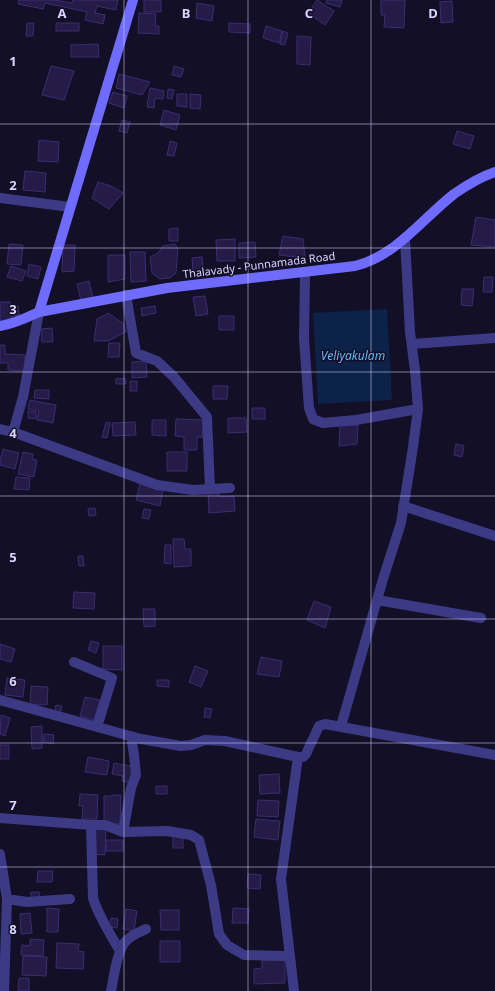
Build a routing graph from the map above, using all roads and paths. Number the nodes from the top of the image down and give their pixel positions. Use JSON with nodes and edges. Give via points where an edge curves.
{"nodes":[{"id":1,"x":133,"y":0,"type":"edge"},
{"id":2,"x":495,"y":172,"type":"edge"},
{"id":3,"x":0,"y":198,"type":"edge"},
{"id":4,"x":70,"y":207,"type":"junction"},
{"id":5,"x":405,"y":239,"type":"junction"},
{"id":6,"x":306,"y":272,"type":"junction"},
{"id":7,"x":126,"y":295,"type":"junction"},
{"id":8,"x":39,"y":312,"type":"junction"},
{"id":9,"x":0,"y":326,"type":"edge"},
{"id":10,"x":495,"y":338,"type":"edge"},
{"id":11,"x":412,"y":344,"type":"junction"},
{"id":12,"x":418,"y":409,"type":"junction"},
{"id":13,"x":0,"y":429,"type":"edge"},
{"id":14,"x":13,"y":432,"type":"junction"},
{"id":15,"x":230,"y":488,"type":"dead end"},
{"id":16,"x":210,"y":489,"type":"junction"},
{"id":17,"x":403,"y":506,"type":"junction"},
{"id":18,"x":495,"y":536,"type":"edge"},
{"id":19,"x":377,"y":600,"type":"junction"},
{"id":20,"x":481,"y":618,"type":"dead end"},
{"id":21,"x":74,"y":662,"type":"dead end"},
{"id":22,"x":0,"y":700,"type":"edge"},
{"id":23,"x":341,"y":726,"type":"junction"},
{"id":24,"x":98,"y":727,"type":"junction"},
{"id":25,"x":131,"y":736,"type":"junction"},
{"id":26,"x":495,"y":755,"type":"edge"},
{"id":27,"x":298,"y":757,"type":"junction"},
{"id":28,"x":0,"y":818,"type":"edge"},
{"id":29,"x":91,"y":825,"type":"junction"},
{"id":30,"x":122,"y":832,"type":"junction"},
{"id":31,"x":0,"y":854,"type":"edge"},
{"id":32,"x":7,"y":899,"type":"junction"},
{"id":33,"x":70,"y":899,"type":"dead end"},
{"id":34,"x":146,"y":929,"type":"dead end"},
{"id":35,"x":120,"y":951,"type":"junction"},
{"id":36,"x":290,"y":955,"type":"junction"},
{"id":37,"x":4,"y":991,"type":"edge"},
{"id":38,"x":111,"y":991,"type":"edge"},
{"id":39,"x":294,"y":991,"type":"edge"}],
"edges":[{"from":1,"to":4,"type":"main road"},
{"from":2,"to":5,"type":"main road","name":"Thalavady - Punnamada Road","via":[[454,194]]},
{"from":3,"to":4,"type":"street"},
{"from":4,"to":8,"type":"main road"},
{"from":5,"to":6,"type":"main road","name":"Thalavady - Punnamada Road","via":[[365,264]]},
{"from":5,"to":11,"type":"street"},
{"from":6,"to":7,"type":"main road","name":"Thalavady - Punnamada Road"},
{"from":6,"to":12,"type":"street","via":[[304,339],[309,408],[313,419],[323,423],[356,420]]},
{"from":7,"to":8,"type":"main road","name":"Thalavady - Punnamada Road"},
{"from":7,"to":16,"type":"street","via":[[136,353],[157,361],[174,377],[207,417]]},
{"from":8,"to":9,"type":"main road","name":"Thalavady - Punnamada Road","via":[[20,321]]},
{"from":8,"to":14,"type":"street","via":[[23,397]]},
{"from":10,"to":11,"type":"street"},
{"from":11,"to":12,"type":"street"},
{"from":12,"to":17,"type":"street"},
{"from":13,"to":14,"type":"street"},
{"from":14,"to":16,"type":"street","via":[[157,485],[192,490]]},
{"from":15,"to":16,"type":"street"},
{"from":17,"to":18,"type":"street"},
{"from":17,"to":19,"type":"street"},
{"from":19,"to":20,"type":"street"},
{"from":19,"to":23,"type":"street"},
{"from":21,"to":24,"type":"street","via":[[112,678]]},
{"from":22,"to":24,"type":"street"},
{"from":23,"to":26,"type":"street"},
{"from":23,"to":27,"type":"street","via":[[319,726],[306,754]]},
{"from":24,"to":25,"type":"street"},
{"from":25,"to":27,"type":"street","via":[[181,746],[205,740],[225,741]]},
{"from":25,"to":30,"type":"street","via":[[136,775]]},
{"from":27,"to":36,"type":"street","via":[[281,879]]},
{"from":28,"to":29,"type":"street"},
{"from":29,"to":30,"type":"street","via":[[105,825]]},
{"from":29,"to":35,"type":"street","via":[[93,898],[100,918]]},
{"from":30,"to":36,"type":"street","via":[[167,831],[191,835],[199,840],[211,885],[219,934],[227,946],[244,955]]},
{"from":31,"to":32,"type":"street"},
{"from":32,"to":33,"type":"street","via":[[27,902]]},
{"from":32,"to":37,"type":"street"},
{"from":34,"to":35,"type":"street","via":[[126,940]]},
{"from":35,"to":38,"type":"street"},
{"from":36,"to":39,"type":"street"}]}
